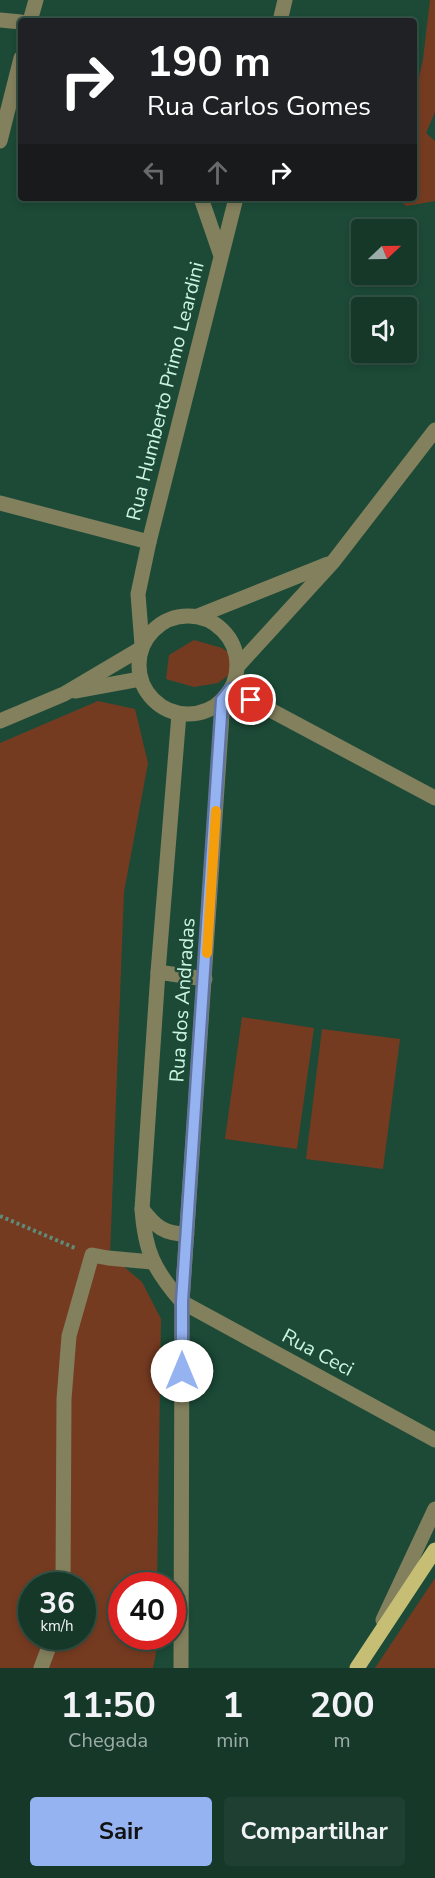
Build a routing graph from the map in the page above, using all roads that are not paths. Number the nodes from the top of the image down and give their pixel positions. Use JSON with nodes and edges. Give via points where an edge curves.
{"nodes":[{"id":1,"x":36,"y":0,"type":"edge"},
{"id":2,"x":285,"y":0,"type":"edge"},
{"id":3,"x":31,"y":18,"type":"edge"},
{"id":4,"x":281,"y":18,"type":"edge"},
{"id":5,"x":0,"y":20,"type":"edge"},
{"id":6,"x":18,"y":22,"type":"edge"},
{"id":7,"x":18,"y":70,"type":"edge"},
{"id":8,"x":0,"y":141,"type":"edge"},
{"id":9,"x":202,"y":201,"type":"edge"},
{"id":10,"x":235,"y":201,"type":"edge"},
{"id":11,"x":220,"y":253,"type":"junction"},
{"id":12,"x":435,"y":430,"type":"edge"},
{"id":13,"x":0,"y":502,"type":"edge"},
{"id":14,"x":149,"y":542,"type":"junction"},
{"id":15,"x":333,"y":561,"type":"junction"},
{"id":16,"x":138,"y":594,"type":"junction"},
{"id":17,"x":198,"y":616,"type":"junction"},
{"id":18,"x":159,"y":624,"type":"junction"},
{"id":19,"x":141,"y":647,"type":"junction"},
{"id":20,"x":237,"y":668,"type":"junction"},
{"id":21,"x":140,"y":679,"type":"junction"},
{"id":22,"x":64,"y":694,"type":"junction"},
{"id":23,"x":227,"y":695,"type":"junction"},
{"id":24,"x":179,"y":714,"type":"junction"},
{"id":25,"x":0,"y":721,"type":"edge"},
{"id":26,"x":435,"y":798,"type":"edge"},
{"id":27,"x":158,"y":972,"type":"junction"},
{"id":28,"x":205,"y":979,"type":"junction"},
{"id":29,"x":142,"y":1209,"type":"junction"},
{"id":30,"x":187,"y":1234,"type":"junction"},
{"id":31,"x":152,"y":1262,"type":"junction"},
{"id":32,"x":182,"y":1302,"type":"junction"},
{"id":33,"x":435,"y":1440,"type":"edge"},
{"id":34,"x":435,"y":1509,"type":"edge"},
{"id":35,"x":435,"y":1550,"type":"edge"},
{"id":36,"x":63,"y":1572,"type":"edge"},
{"id":37,"x":371,"y":1645,"type":"junction"},
{"id":38,"x":48,"y":1650,"type":"edge"},
{"id":39,"x":41,"y":1668,"type":"edge"},
{"id":40,"x":180,"y":1668,"type":"edge"},
{"id":41,"x":357,"y":1668,"type":"edge"}],
"edges":[{"from":1,"to":3,"type":"street"},
{"from":2,"to":4,"type":"street"},
{"from":5,"to":6,"type":"street"},
{"from":7,"to":8,"type":"street"},
{"from":9,"to":11,"type":"street"},
{"from":10,"to":11,"type":"street","name":"Rua Humberto Primo Leardini"},
{"from":11,"to":14,"type":"street","name":"Rua Humberto Primo Leardini"},
{"from":12,"to":15,"type":"street"},
{"from":13,"to":14,"type":"street"},
{"from":14,"to":16,"type":"street","name":"Rua Humberto Primo Leardini"},
{"from":15,"to":17,"type":"street"},
{"from":15,"to":20,"type":"street"},
{"from":16,"to":18,"type":"street"},
{"from":16,"to":19,"type":"street","name":"Rua Humberto Primo Leardini"},
{"from":17,"to":18,"type":"street","via":[[185,615]]},
{"from":17,"to":20,"type":"street","via":[[212,621],[231,641]]},
{"from":18,"to":19,"type":"street"},
{"from":19,"to":21,"type":"street"},
{"from":19,"to":22,"type":"street"},
{"from":20,"to":23,"type":"street"},
{"from":21,"to":22,"type":"street"},
{"from":21,"to":24,"type":"street","via":[[155,702]]},
{"from":22,"to":25,"type":"street"},
{"from":23,"to":24,"type":"street","via":[[210,710]]},
{"from":23,"to":26,"type":"street"},
{"from":23,"to":28,"type":"street","name":"Rua dos Andradas"},
{"from":24,"to":27,"type":"street","name":"Rua dos Andradas"},
{"from":27,"to":28,"type":"street"},
{"from":27,"to":29,"type":"street","name":"Rua dos Andradas"},
{"from":28,"to":30,"type":"street","name":"Rua dos Andradas"},
{"from":29,"to":30,"type":"street","via":[[162,1230]]},
{"from":29,"to":31,"type":"street","name":"Rua dos Andradas","via":[[144,1236]]},
{"from":30,"to":32,"type":"street","name":"Rua dos Andradas"},
{"from":31,"to":32,"type":"street","name":"Rua dos Andradas"},
{"from":31,"to":36,"type":"street","via":[[92,1255],[69,1336],[64,1399]]},
{"from":32,"to":33,"type":"street","name":"Rua Ceci"},
{"from":32,"to":40,"type":"street","name":"Rua dos Andradas"},
{"from":34,"to":37,"type":"street"},
{"from":35,"to":37,"type":"main road"},
{"from":37,"to":41,"type":"main road"},
{"from":38,"to":39,"type":"street"}]}
